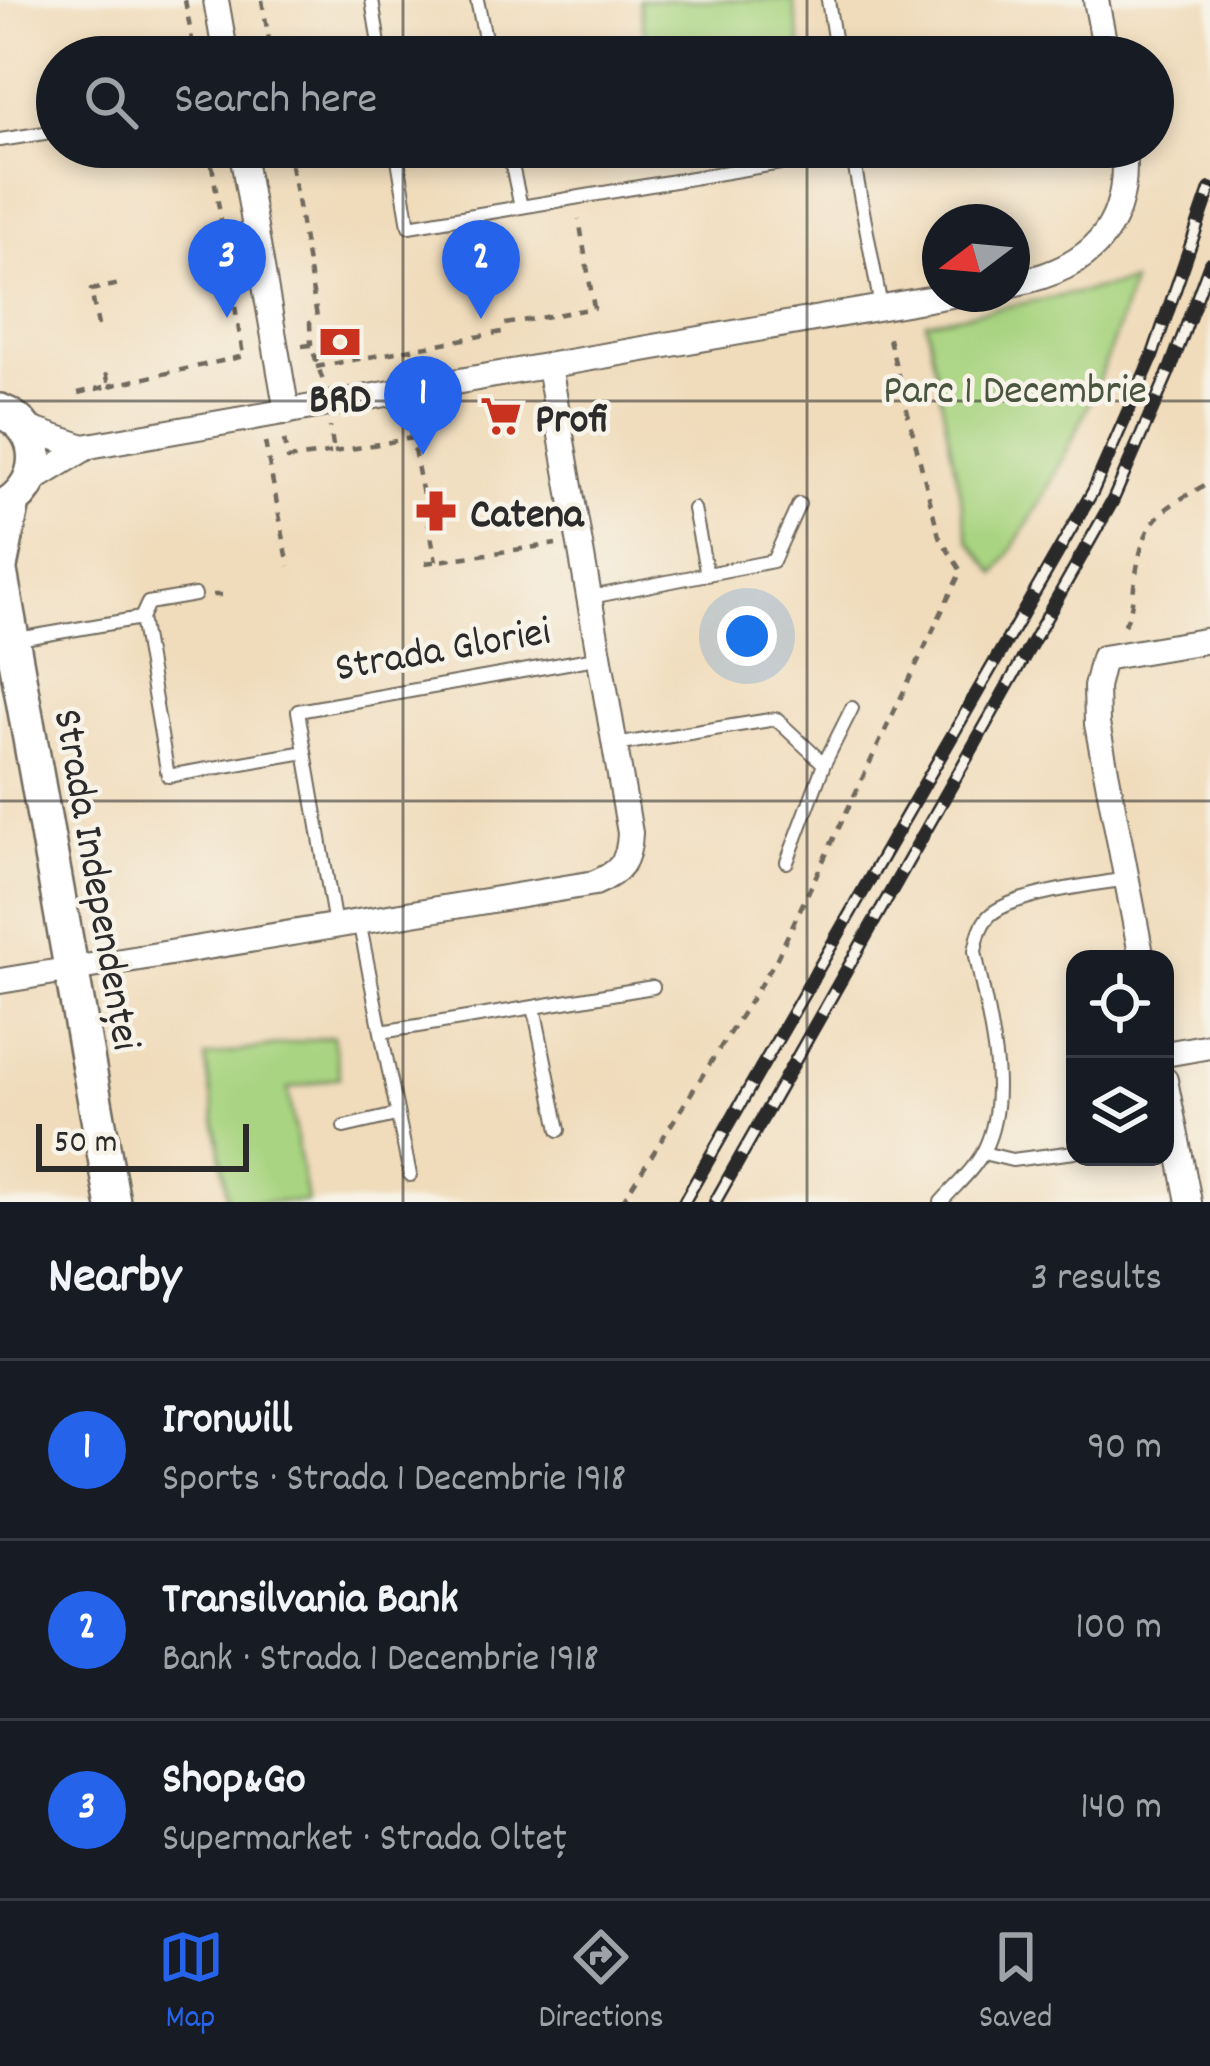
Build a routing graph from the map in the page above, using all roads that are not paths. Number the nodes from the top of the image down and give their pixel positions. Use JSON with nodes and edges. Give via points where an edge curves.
{"nodes":[{"id":1,"x":216,"y":0,"type":"edge"},
{"id":2,"x":372,"y":0,"type":"edge"},
{"id":3,"x":477,"y":0,"type":"edge"},
{"id":4,"x":828,"y":0,"type":"edge"},
{"id":5,"x":1096,"y":0,"type":"edge"},
{"id":6,"x":222,"y":36,"type":"edge"},
{"id":7,"x":378,"y":36,"type":"edge"},
{"id":8,"x":485,"y":36,"type":"edge"},
{"id":9,"x":834,"y":36,"type":"edge"},
{"id":10,"x":1103,"y":36,"type":"edge"},
{"id":11,"x":36,"y":134,"type":"edge"},
{"id":12,"x":0,"y":140,"type":"edge"},
{"id":13,"x":245,"y":168,"type":"edge"},
{"id":14,"x":399,"y":168,"type":"edge"},
{"id":15,"x":512,"y":168,"type":"edge"},
{"id":16,"x":744,"y":168,"type":"edge"},
{"id":17,"x":855,"y":168,"type":"edge"},
{"id":18,"x":1125,"y":168,"type":"edge"},
{"id":19,"x":520,"y":207,"type":"junction"},
{"id":20,"x":1030,"y":279,"type":"edge"},
{"id":21,"x":922,"y":300,"type":"edge"},
{"id":22,"x":881,"y":308,"type":"junction"},
{"id":23,"x":549,"y":366,"type":"junction"},
{"id":24,"x":286,"y":412,"type":"junction"},
{"id":25,"x":8,"y":414,"type":"edge"},
{"id":26,"x":84,"y":447,"type":"junction"},
{"id":27,"x":14,"y":497,"type":"edge"},
{"id":28,"x":799,"y":504,"type":"dead end"},
{"id":29,"x":694,"y":509,"type":"dead end"},
{"id":30,"x":0,"y":569,"type":"edge"},
{"id":31,"x":706,"y":574,"type":"junction"},
{"id":32,"x":195,"y":595,"type":"dead end"},
{"id":33,"x":591,"y":597,"type":"junction"},
{"id":34,"x":141,"y":618,"type":"junction"},
{"id":35,"x":11,"y":639,"type":"junction"},
{"id":36,"x":1210,"y":640,"type":"edge"},
{"id":37,"x":601,"y":657,"type":"junction"},
{"id":38,"x":852,"y":708,"type":"dead end"},
{"id":39,"x":615,"y":745,"type":"junction"},
{"id":40,"x":305,"y":752,"type":"junction"},
{"id":41,"x":824,"y":764,"type":"junction"},
{"id":42,"x":787,"y":862,"type":"dead end"},
{"id":43,"x":1127,"y":879,"type":"junction"},
{"id":44,"x":347,"y":924,"type":"junction"},
{"id":45,"x":1140,"y":950,"type":"edge"},
{"id":46,"x":69,"y":970,"type":"junction"},
{"id":47,"x":0,"y":981,"type":"edge"},
{"id":48,"x":653,"y":987,"type":"dead end"},
{"id":49,"x":534,"y":1007,"type":"junction"},
{"id":50,"x":381,"y":1032,"type":"junction"},
{"id":51,"x":1210,"y":1046,"type":"edge"},
{"id":52,"x":1174,"y":1052,"type":"edge"},
{"id":53,"x":396,"y":1115,"type":"junction"},
{"id":54,"x":344,"y":1127,"type":"dead end"},
{"id":55,"x":559,"y":1130,"type":"dead end"},
{"id":56,"x":1174,"y":1149,"type":"edge"},
{"id":57,"x":983,"y":1153,"type":"junction"},
{"id":58,"x":1066,"y":1153,"type":"edge"},
{"id":59,"x":410,"y":1175,"type":"dead end"},
{"id":60,"x":113,"y":1202,"type":"edge"},
{"id":61,"x":941,"y":1202,"type":"edge"},
{"id":62,"x":1189,"y":1202,"type":"edge"}],
"edges":[{"from":1,"to":6,"type":"street"},
{"from":2,"to":7,"type":"lane"},
{"from":3,"to":8,"type":"lane"},
{"from":4,"to":9,"type":"lane"},
{"from":5,"to":10,"type":"street"},
{"from":11,"to":12,"type":"lane"},
{"from":13,"to":24,"type":"street"},
{"from":14,"to":19,"type":"lane","via":[[409,226]]},
{"from":15,"to":19,"type":"lane"},
{"from":16,"to":19,"type":"lane"},
{"from":17,"to":22,"type":"lane"},
{"from":18,"to":20,"type":"street","via":[[1118,217],[1104,236],[1065,268]]},
{"from":21,"to":22,"type":"street"},
{"from":22,"to":23,"type":"street"},
{"from":23,"to":24,"type":"street"},
{"from":23,"to":33,"type":"street","name":"Strada Gloriei"},
{"from":24,"to":26,"type":"street"},
{"from":25,"to":26,"type":"street"},
{"from":25,"to":27,"type":"main road","name":"Strada Independenței","via":[[35,454]]},
{"from":26,"to":27,"type":"street"},
{"from":27,"to":30,"type":"main road","name":"Strada Independenței"},
{"from":28,"to":31,"type":"lane","via":[[773,561]]},
{"from":29,"to":31,"type":"lane"},
{"from":30,"to":35,"type":"main road","name":"Strada Independenței"},
{"from":31,"to":33,"type":"lane"},
{"from":32,"to":34,"type":"lane","via":[[148,603]]},
{"from":33,"to":37,"type":"street","name":"Strada Gloriei"},
{"from":34,"to":35,"type":"lane"},
{"from":34,"to":40,"type":"lane","via":[[168,776]]},
{"from":35,"to":46,"type":"main road","name":"Strada Independenței"},
{"from":36,"to":43,"type":"street","via":[[1103,658],[1097,724]]},
{"from":37,"to":39,"type":"street","name":"Strada Gloriei"},
{"from":37,"to":40,"type":"lane","name":"Strada Gloriei","via":[[298,711]]},
{"from":38,"to":41,"type":"lane"},
{"from":39,"to":41,"type":"lane","via":[[776,719]]},
{"from":39,"to":44,"type":"street","name":"Strada Gloriei","via":[[630,833],[622,868],[595,883]]},
{"from":40,"to":44,"type":"lane","name":"Strada Gloriei"},
{"from":41,"to":42,"type":"lane"},
{"from":43,"to":45,"type":"street"},
{"from":43,"to":57,"type":"lane","via":[[1005,904],[979,932],[975,951],[995,1070],[995,1116]]},
{"from":44,"to":46,"type":"street","name":"Strada Gloriei"},
{"from":44,"to":50,"type":"lane"},
{"from":46,"to":47,"type":"street","name":"Strada Gloriei"},
{"from":46,"to":60,"type":"main road","name":"Strada Independenței"},
{"from":48,"to":49,"type":"lane"},
{"from":49,"to":50,"type":"lane"},
{"from":49,"to":55,"type":"lane"},
{"from":50,"to":53,"type":"lane"},
{"from":51,"to":52,"type":"street"},
{"from":53,"to":54,"type":"lane"},
{"from":53,"to":59,"type":"lane"},
{"from":56,"to":62,"type":"street"},
{"from":57,"to":58,"type":"lane","via":[[1012,1160]]},
{"from":57,"to":61,"type":"lane"}]}
